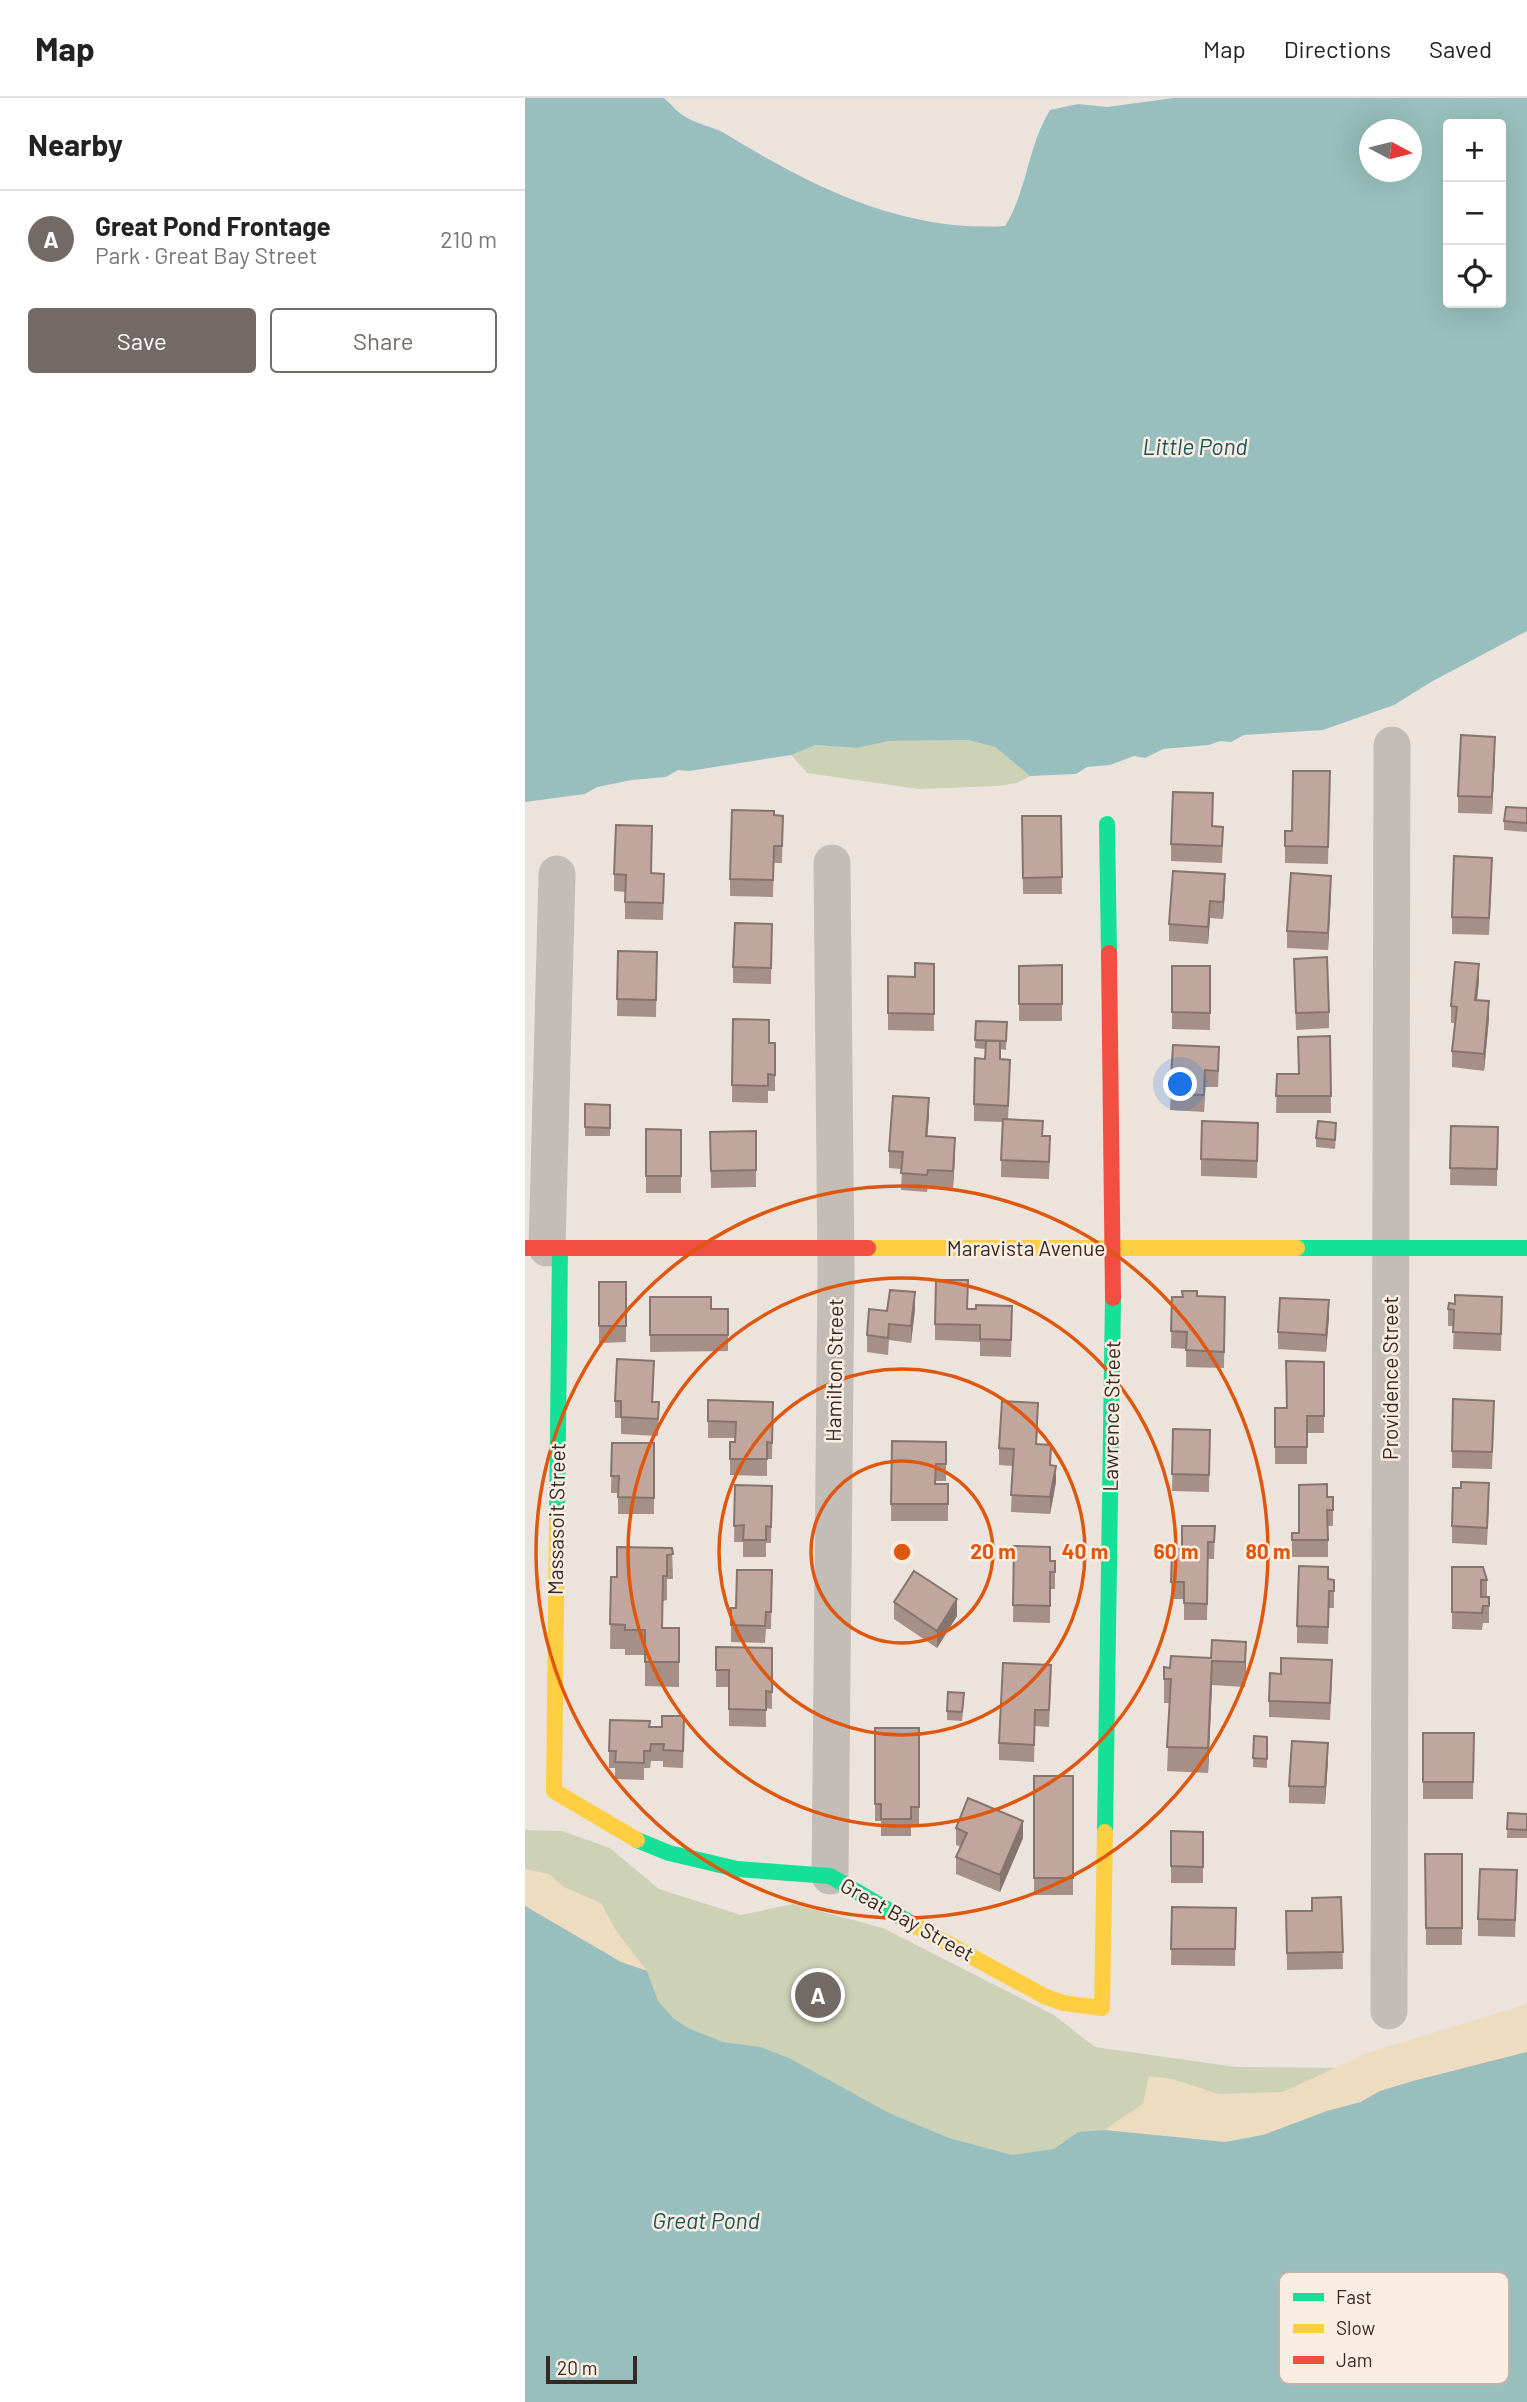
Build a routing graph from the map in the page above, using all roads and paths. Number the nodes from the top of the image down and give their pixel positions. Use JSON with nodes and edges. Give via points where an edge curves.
{"nodes":[{"id":1,"x":1392,"y":745,"type":"dead end"},
{"id":2,"x":1107,"y":824,"type":"dead end"},
{"id":3,"x":832,"y":863,"type":"dead end"},
{"id":4,"x":557,"y":874,"type":"dead end"},
{"id":5,"x":544,"y":1248,"type":"edge"},
{"id":6,"x":834,"y":1248,"type":"junction"},
{"id":7,"x":1527,"y":1248,"type":"edge"},
{"id":8,"x":1114,"y":1250,"type":"junction"},
{"id":9,"x":1391,"y":1250,"type":"junction"},
{"id":10,"x":554,"y":1791,"type":"joint"},
{"id":11,"x":830,"y":1876,"type":"junction"},
{"id":12,"x":1102,"y":2008,"type":"joint"},
{"id":13,"x":1389,"y":2011,"type":"dead end"}],
"edges":[{"from":1,"to":9,"type":"street","name":"Providence Street"},
{"from":2,"to":8,"type":"street","name":"Lawrence Street"},
{"from":3,"to":6,"type":"street","name":"Hamilton Street"},
{"from":4,"to":5,"type":"street","name":"Massasoit Street"},
{"from":5,"to":6,"type":"street","name":"Maravista Avenue"},
{"from":5,"to":10,"type":"street","name":"Massasoit Street"},
{"from":6,"to":8,"type":"street","name":"Maravista Avenue"},
{"from":6,"to":11,"type":"street","name":"Hamilton Street"},
{"from":7,"to":9,"type":"street","name":"Maravista Avenue"},
{"from":8,"to":9,"type":"street","name":"Maravista Avenue"},
{"from":8,"to":12,"type":"street","name":"Lawrence Street"},
{"from":9,"to":13,"type":"street","name":"Providence Street"},
{"from":10,"to":11,"type":"street","name":"Great Bay Street","via":[[639,1841],[669,1853],[737,1869]]},
{"from":11,"to":12,"type":"street","name":"Great Bay Street","via":[[1044,1996]]}]}
